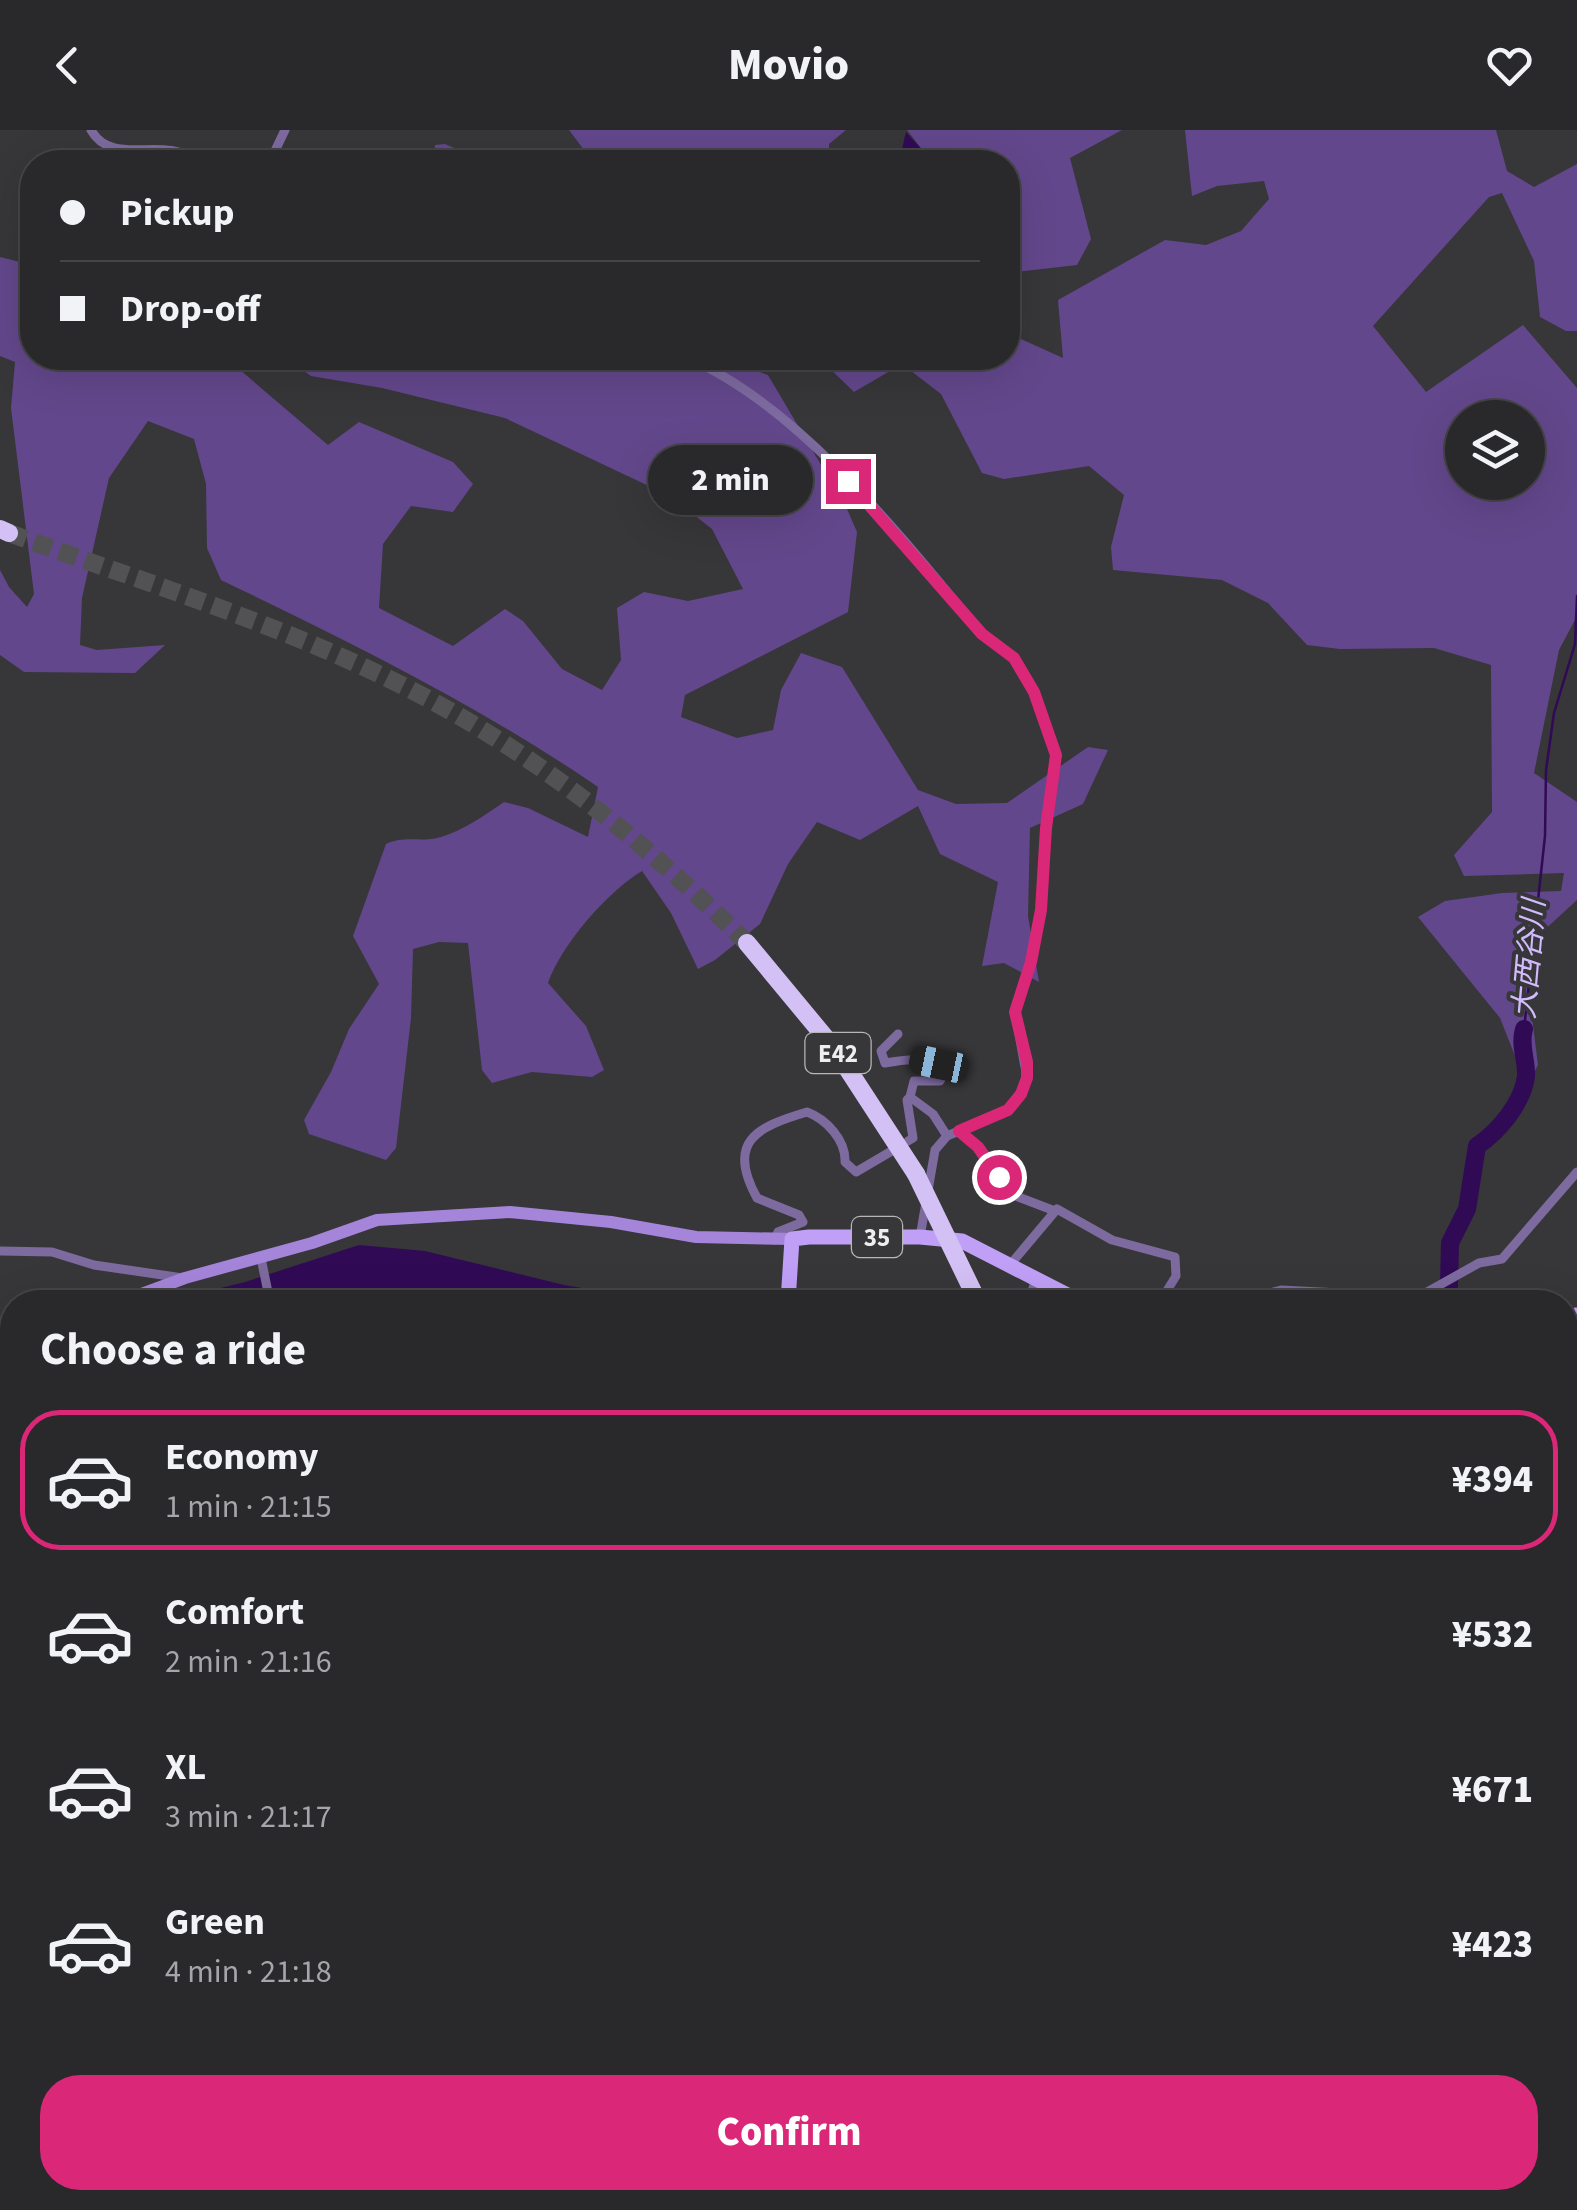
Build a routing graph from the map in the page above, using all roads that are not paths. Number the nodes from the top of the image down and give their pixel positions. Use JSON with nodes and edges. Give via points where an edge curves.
{"nodes":[{"id":1,"x":90,"y":130,"type":"edge"},
{"id":2,"x":171,"y":150,"type":"edge"},
{"id":3,"x":713,"y":370,"type":"edge"},
{"id":4,"x":747,"y":943,"type":"tunnel mouth"},
{"id":5,"x":898,"y":1034,"type":"dead end"},
{"id":6,"x":910,"y":1097,"type":"junction"},
{"id":7,"x":959,"y":1131,"type":"junction"},
{"id":8,"x":947,"y":1136,"type":"junction"},
{"id":9,"x":908,"y":1140,"type":"dead end"},
{"id":10,"x":890,"y":1152,"type":"dead end"},
{"id":11,"x":1577,"y":1172,"type":"edge"},
{"id":12,"x":1055,"y":1211,"type":"junction"},
{"id":13,"x":792,"y":1238,"type":"junction"},
{"id":14,"x":920,"y":1238,"type":"junction"},
{"id":15,"x":774,"y":1240,"type":"junction"},
{"id":16,"x":0,"y":1250,"type":"edge"},
{"id":17,"x":261,"y":1260,"type":"junction"},
{"id":18,"x":1010,"y":1266,"type":"junction"},
{"id":19,"x":185,"y":1278,"type":"junction"},
{"id":20,"x":1036,"y":1278,"type":"junction"},
{"id":21,"x":152,"y":1290,"type":"edge"},
{"id":22,"x":267,"y":1290,"type":"edge"},
{"id":23,"x":789,"y":1290,"type":"edge"},
{"id":24,"x":972,"y":1290,"type":"edge"},
{"id":25,"x":1032,"y":1290,"type":"edge"},
{"id":26,"x":1058,"y":1290,"type":"edge"},
{"id":27,"x":1167,"y":1290,"type":"edge"},
{"id":28,"x":1431,"y":1290,"type":"edge"}],
"edges":[{"from":1,"to":2,"type":"street","via":[[107,148]]},
{"from":3,"to":7,"type":"street","via":[[817,449],[982,634],[1014,658],[1046,721],[1056,755],[1041,910],[1015,1012],[1027,1078],[1008,1110]]},
{"from":4,"to":24,"type":"highway","number":"E42","bridge":true,"via":[[834,1048],[916,1174]]},
{"from":5,"to":6,"type":"street","via":[[880,1051],[885,1063],[915,1059],[946,1071],[940,1080],[914,1081]]},
{"from":6,"to":8,"type":"street"},
{"from":6,"to":9,"type":"street"},
{"from":7,"to":8,"type":"street"},
{"from":7,"to":12,"type":"street","via":[[1013,1195]]},
{"from":8,"to":14,"type":"street","via":[[936,1150]]},
{"from":10,"to":15,"type":"street","via":[[856,1172],[816,1116],[807,1112],[762,1127],[745,1154],[749,1184],[757,1198],[804,1222]]},
{"from":11,"to":28,"type":"street","via":[[1502,1258]]},
{"from":12,"to":18,"type":"street"},
{"from":12,"to":27,"type":"street","via":[[1112,1240],[1174,1257],[1176,1276]]},
{"from":13,"to":14,"type":"main road","number":"35"},
{"from":13,"to":15,"type":"street"},
{"from":13,"to":23,"type":"main road"},
{"from":14,"to":18,"type":"main road","number":"35","via":[[962,1241]]},
{"from":15,"to":17,"type":"street","via":[[696,1237],[510,1212],[377,1220]]},
{"from":16,"to":19,"type":"street","via":[[52,1252]]},
{"from":17,"to":19,"type":"street"},
{"from":17,"to":22,"type":"street"},
{"from":18,"to":20,"type":"main road","number":"35"},
{"from":19,"to":21,"type":"street"},
{"from":20,"to":25,"type":"street"},
{"from":20,"to":26,"type":"main road","number":"35"}]}
